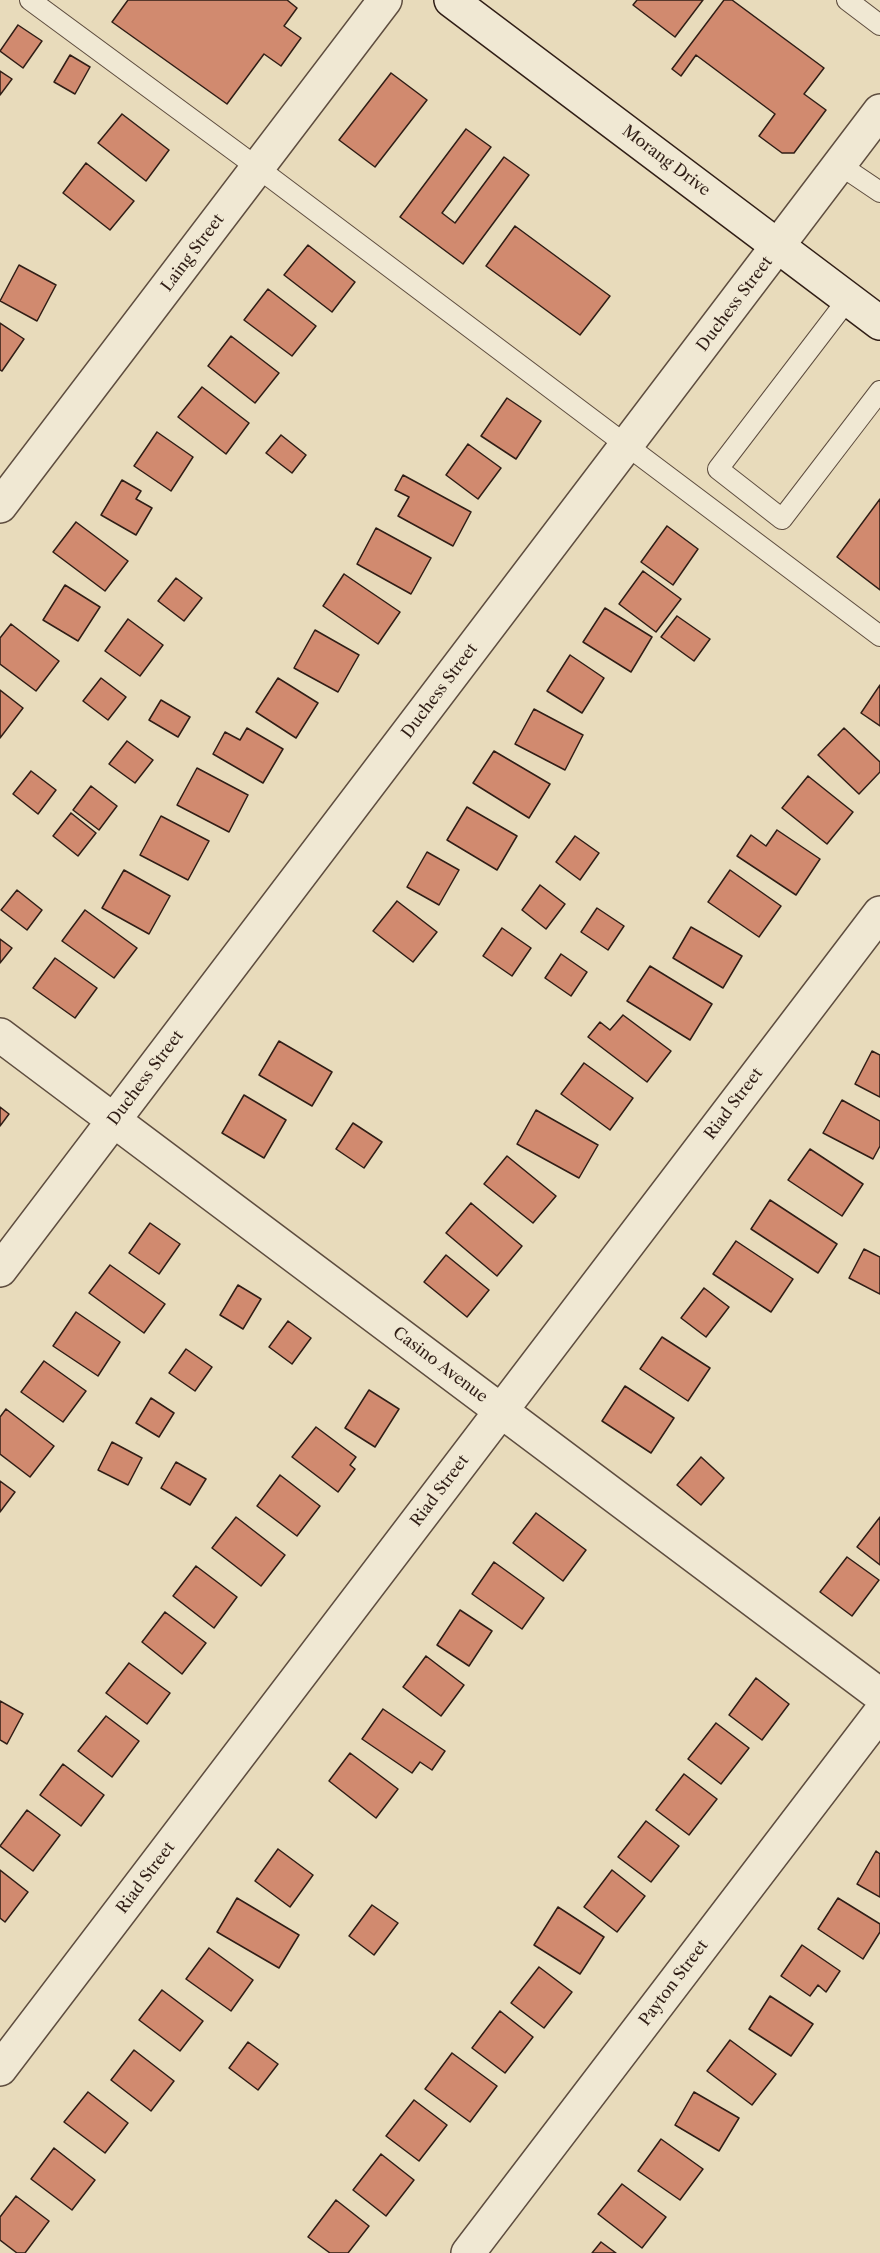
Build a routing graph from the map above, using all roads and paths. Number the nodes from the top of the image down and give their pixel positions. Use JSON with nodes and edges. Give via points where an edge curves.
{"nodes":[{"id":1,"x":30,"y":0,"type":"edge"},
{"id":2,"x":385,"y":0,"type":"edge"},
{"id":3,"x":451,"y":0,"type":"edge"},
{"id":4,"x":847,"y":0,"type":"edge"},
{"id":5,"x":880,"y":25,"type":"edge"},
{"id":6,"x":880,"y":111,"type":"edge"},
{"id":7,"x":840,"y":165,"type":"junction"},
{"id":8,"x":258,"y":168,"type":"junction"},
{"id":9,"x":880,"y":192,"type":"edge"},
{"id":10,"x":778,"y":246,"type":"junction"},
{"id":11,"x":848,"y":299,"type":"junction"},
{"id":12,"x":880,"y":323,"type":"edge"},
{"id":13,"x":880,"y":391,"type":"edge"},
{"id":14,"x":628,"y":445,"type":"junction"},
{"id":15,"x":0,"y":506,"type":"edge"},
{"id":16,"x":880,"y":636,"type":"edge"},
{"id":17,"x":880,"y":913,"type":"edge"},
{"id":18,"x":0,"y":1035,"type":"edge"},
{"id":19,"x":114,"y":1120,"type":"junction"},
{"id":20,"x":0,"y":1270,"type":"edge"},
{"id":21,"x":501,"y":1411,"type":"junction"},
{"id":22,"x":880,"y":1695,"type":"edge"},
{"id":23,"x":880,"y":1713,"type":"edge"},
{"id":24,"x":0,"y":2069,"type":"edge"},
{"id":25,"x":468,"y":2253,"type":"edge"}],
"edges":[{"from":1,"to":8,"type":"lane"},
{"from":2,"to":8,"type":"street","name":"Laing Street"},
{"from":3,"to":10,"type":"street","name":"Morang Drive"},
{"from":4,"to":5,"type":"lane"},
{"from":6,"to":7,"type":"street","name":"Duchess Street"},
{"from":7,"to":9,"type":"lane"},
{"from":7,"to":10,"type":"street","name":"Duchess Street"},
{"from":8,"to":14,"type":"lane"},
{"from":8,"to":15,"type":"street","name":"Laing Street"},
{"from":10,"to":11,"type":"street","name":"Morang Drive"},
{"from":10,"to":14,"type":"street","name":"Duchess Street"},
{"from":11,"to":12,"type":"street","name":"Morang Drive"},
{"from":11,"to":13,"type":"lane","via":[[718,469],[782,519]]},
{"from":14,"to":16,"type":"lane"},
{"from":14,"to":19,"type":"street","name":"Duchess Street"},
{"from":17,"to":21,"type":"street","name":"Riad Street"},
{"from":18,"to":19,"type":"street","name":"Casino Avenue"},
{"from":19,"to":20,"type":"street","name":"Duchess Street"},
{"from":19,"to":21,"type":"street","name":"Casino Avenue"},
{"from":21,"to":22,"type":"street","name":"Casino Avenue"},
{"from":21,"to":24,"type":"street","name":"Riad Street"},
{"from":23,"to":25,"type":"street","name":"Payton Street"}]}
